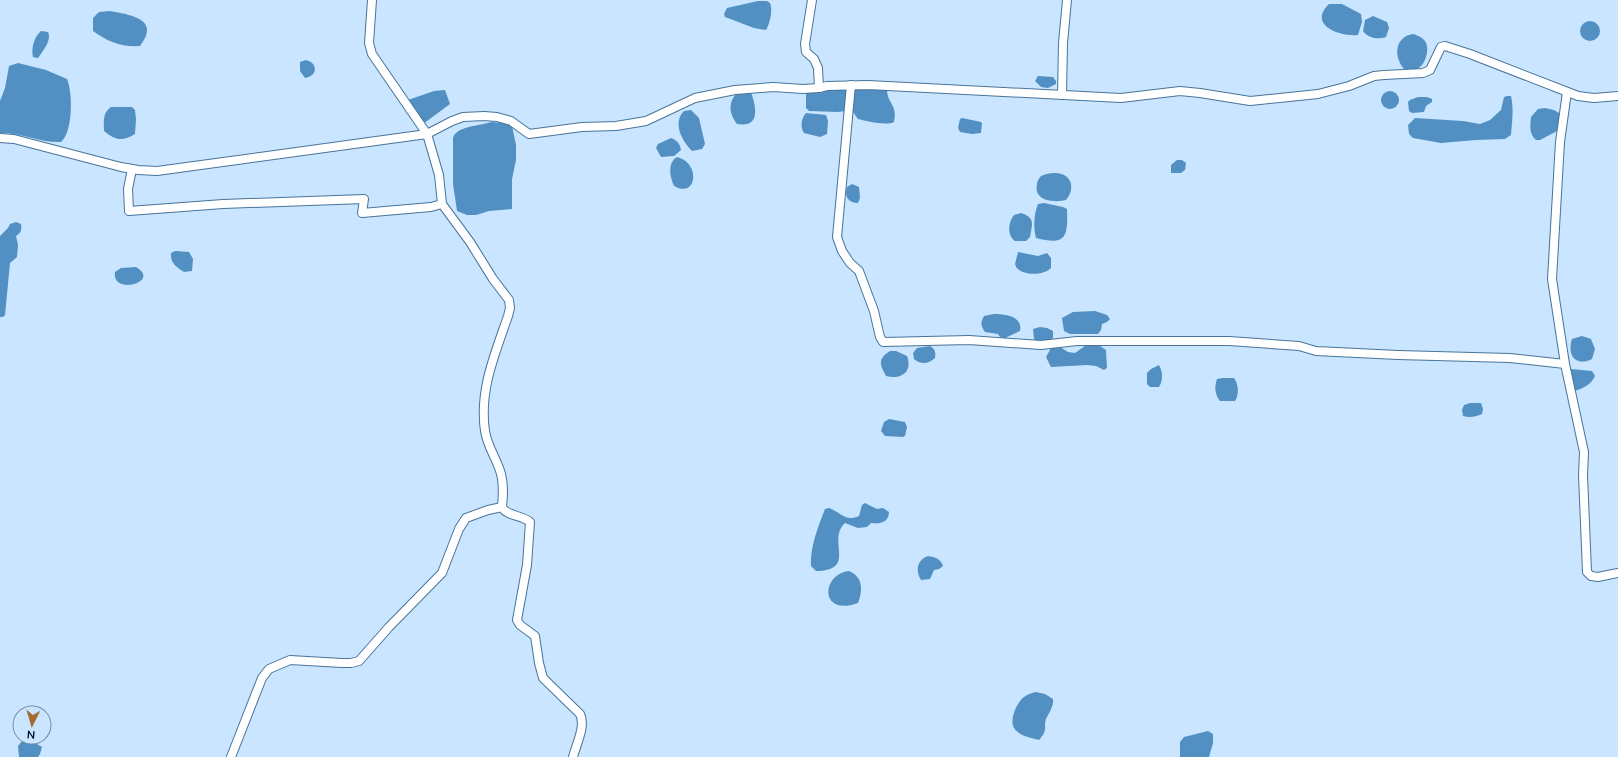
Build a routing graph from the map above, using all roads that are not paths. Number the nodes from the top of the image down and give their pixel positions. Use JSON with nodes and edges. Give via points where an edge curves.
{"nodes":[{"id":1,"x":372,"y":0,"type":"edge"},
{"id":2,"x":812,"y":0,"type":"edge"},
{"id":3,"x":1067,"y":0,"type":"edge"},
{"id":4,"x":851,"y":85,"type":"junction"},
{"id":5,"x":819,"y":88,"type":"junction"},
{"id":6,"x":1567,"y":92,"type":"junction"},
{"id":7,"x":1062,"y":95,"type":"junction"},
{"id":8,"x":1618,"y":96,"type":"edge"},
{"id":9,"x":427,"y":134,"type":"junction"},
{"id":10,"x":0,"y":138,"type":"edge"},
{"id":11,"x":132,"y":169,"type":"junction"},
{"id":12,"x":442,"y":204,"type":"junction"},
{"id":13,"x":1565,"y":364,"type":"junction"},
{"id":14,"x":502,"y":507,"type":"junction"},
{"id":15,"x":1618,"y":573,"type":"edge"},
{"id":16,"x":232,"y":757,"type":"edge"},
{"id":17,"x":573,"y":757,"type":"edge"}],
"edges":[{"from":1,"to":9,"type":"street","via":[[369,43],[372,54]]},
{"from":2,"to":5,"type":"street","via":[[805,44],[806,52],[818,68]]},
{"from":3,"to":7,"type":"street"},
{"from":4,"to":5,"type":"street"},
{"from":4,"to":7,"type":"street"},
{"from":4,"to":13,"type":"street","via":[[837,237],[842,251],[859,271],[883,342],[969,340],[1041,345],[1077,341],[1229,341],[1299,346],[1316,352],[1510,358]]},
{"from":5,"to":9,"type":"street","via":[[773,87],[735,90],[695,98],[652,119],[616,126],[582,127],[529,134],[511,121],[484,116],[463,117]]},
{"from":6,"to":7,"type":"street","via":[[1445,46],[1440,47],[1430,70],[1423,73],[1374,76],[1350,86],[1308,96],[1250,101],[1180,91],[1121,98]]},
{"from":6,"to":8,"type":"street","via":[[1594,98]]},
{"from":6,"to":13,"type":"street","via":[[1560,142],[1552,279]]},
{"from":9,"to":11,"type":"street","via":[[157,171]]},
{"from":9,"to":12,"type":"street","via":[[439,175]]},
{"from":10,"to":11,"type":"street","via":[[14,138]]},
{"from":11,"to":12,"type":"street","via":[[128,190],[129,211],[223,204],[364,199],[362,213]]},
{"from":12,"to":14,"type":"street","via":[[509,300],[508,316],[489,370],[484,409],[485,432],[501,474]]},
{"from":13,"to":15,"type":"street","via":[[1584,452],[1587,572],[1598,577]]},
{"from":14,"to":16,"type":"street","via":[[466,518],[459,529],[442,573],[359,660],[351,663],[290,660],[269,670],[262,678]]},
{"from":14,"to":17,"type":"street","via":[[506,513],[530,522],[527,565],[518,620],[520,625],[535,636],[543,678],[582,718]]}]}
